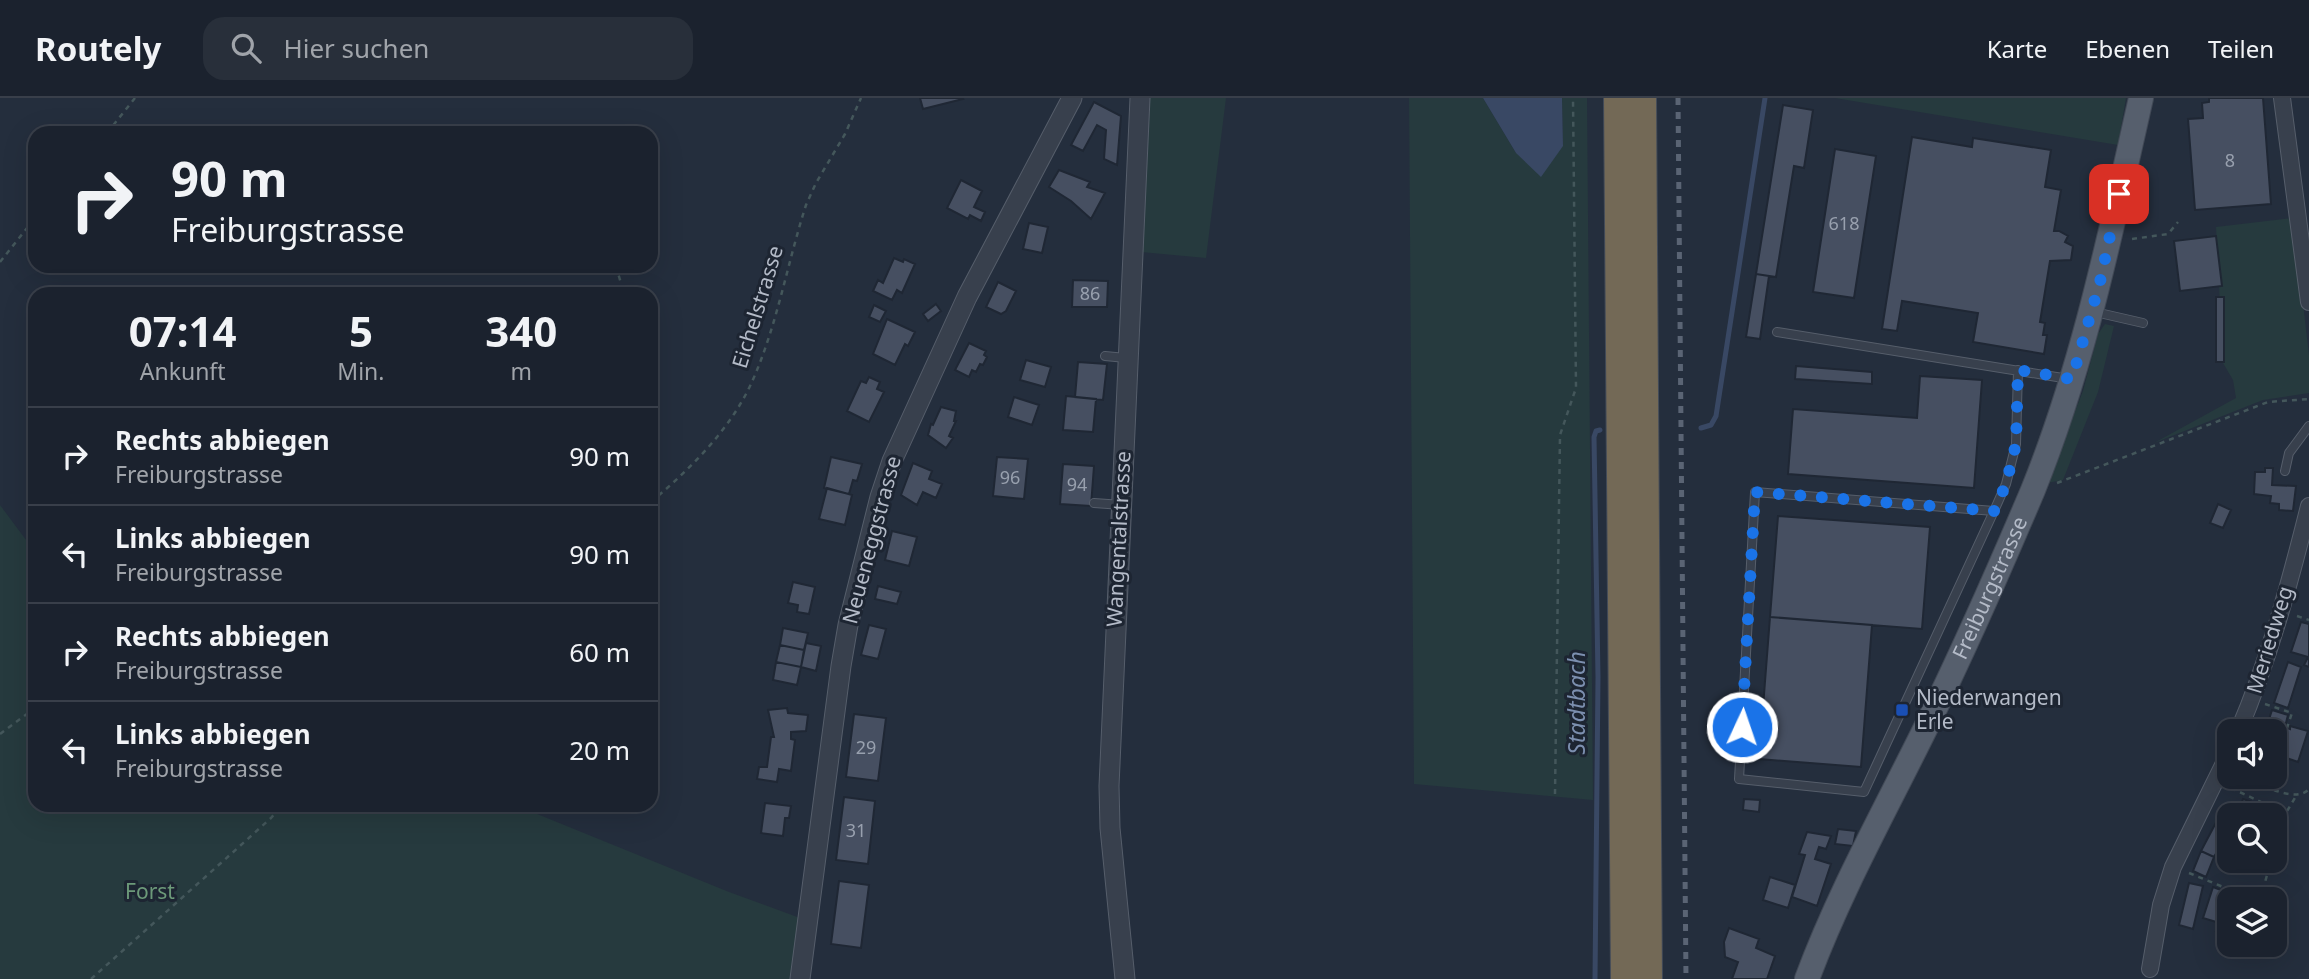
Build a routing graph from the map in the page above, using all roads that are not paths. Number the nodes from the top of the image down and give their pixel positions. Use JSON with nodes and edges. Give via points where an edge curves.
{"nodes":[{"id":1,"x":1072,"y":98,"type":"edge"},
{"id":2,"x":1140,"y":98,"type":"edge"},
{"id":3,"x":1618,"y":98,"type":"edge"},
{"id":4,"x":1642,"y":98,"type":"edge"},
{"id":5,"x":2141,"y":98,"type":"edge"},
{"id":6,"x":2282,"y":98,"type":"edge"},
{"id":7,"x":2309,"y":302,"type":"edge"},
{"id":8,"x":2092,"y":311,"type":"junction"},
{"id":9,"x":2143,"y":323,"type":"dead end"},
{"id":10,"x":1777,"y":332,"type":"dead end"},
{"id":11,"x":1105,"y":356,"type":"dead end"},
{"id":12,"x":1128,"y":358,"type":"junction"},
{"id":13,"x":2018,"y":370,"type":"junction"},
{"id":14,"x":2072,"y":379,"type":"junction"},
{"id":15,"x":2309,"y":426,"type":"edge"},
{"id":16,"x":2285,"y":471,"type":"dead end"},
{"id":17,"x":1094,"y":503,"type":"dead end"},
{"id":18,"x":1122,"y":505,"type":"junction"},
{"id":19,"x":2309,"y":506,"type":"edge"},
{"id":20,"x":1994,"y":511,"type":"junction"},
{"id":21,"x":2244,"y":719,"type":"edge"},
{"id":22,"x":2217,"y":778,"type":"edge"},
{"id":23,"x":2150,"y":969,"type":"dead end"},
{"id":24,"x":800,"y":979,"type":"edge"},
{"id":25,"x":1125,"y":979,"type":"edge"},
{"id":26,"x":1625,"y":979,"type":"edge"},
{"id":27,"x":1648,"y":979,"type":"edge"},
{"id":28,"x":1807,"y":979,"type":"edge"}],
"edges":[{"from":1,"to":24,"type":"street","name":"Neueneggstrasse","via":[[967,297],[908,423],[880,497],[841,666]]},
{"from":2,"to":12,"type":"street","name":"Wangentalstrasse"},
{"from":3,"to":26,"type":"highway"},
{"from":4,"to":27,"type":"highway"},
{"from":5,"to":8,"type":"main road","name":"Freiburgstrasse"},
{"from":6,"to":7,"type":"street"},
{"from":8,"to":9,"type":"lane"},
{"from":8,"to":14,"type":"main road","name":"Freiburgstrasse"},
{"from":10,"to":13,"type":"lane"},
{"from":11,"to":12,"type":"lane"},
{"from":12,"to":18,"type":"street","name":"Wangentalstrasse"},
{"from":13,"to":14,"type":"lane"},
{"from":13,"to":20,"type":"lane","name":"Freiburgstrasse","via":[[2016,444]]},
{"from":14,"to":28,"type":"main road","name":"Freiburgstrasse","via":[[2033,488],[1953,670],[1844,890]]},
{"from":15,"to":16,"type":"lane","via":[[2289,453]]},
{"from":17,"to":18,"type":"lane"},
{"from":18,"to":25,"type":"street","name":"Wangentalstrasse","via":[[1109,786]]},
{"from":19,"to":21,"type":"street","name":"Meriedweg"},
{"from":20,"to":20,"type":"lane","name":"Freiburgstrasse","via":[[1864,792],[1739,779],[1755,492]]},
{"from":22,"to":23,"type":"street","via":[[2173,867]]}]}
